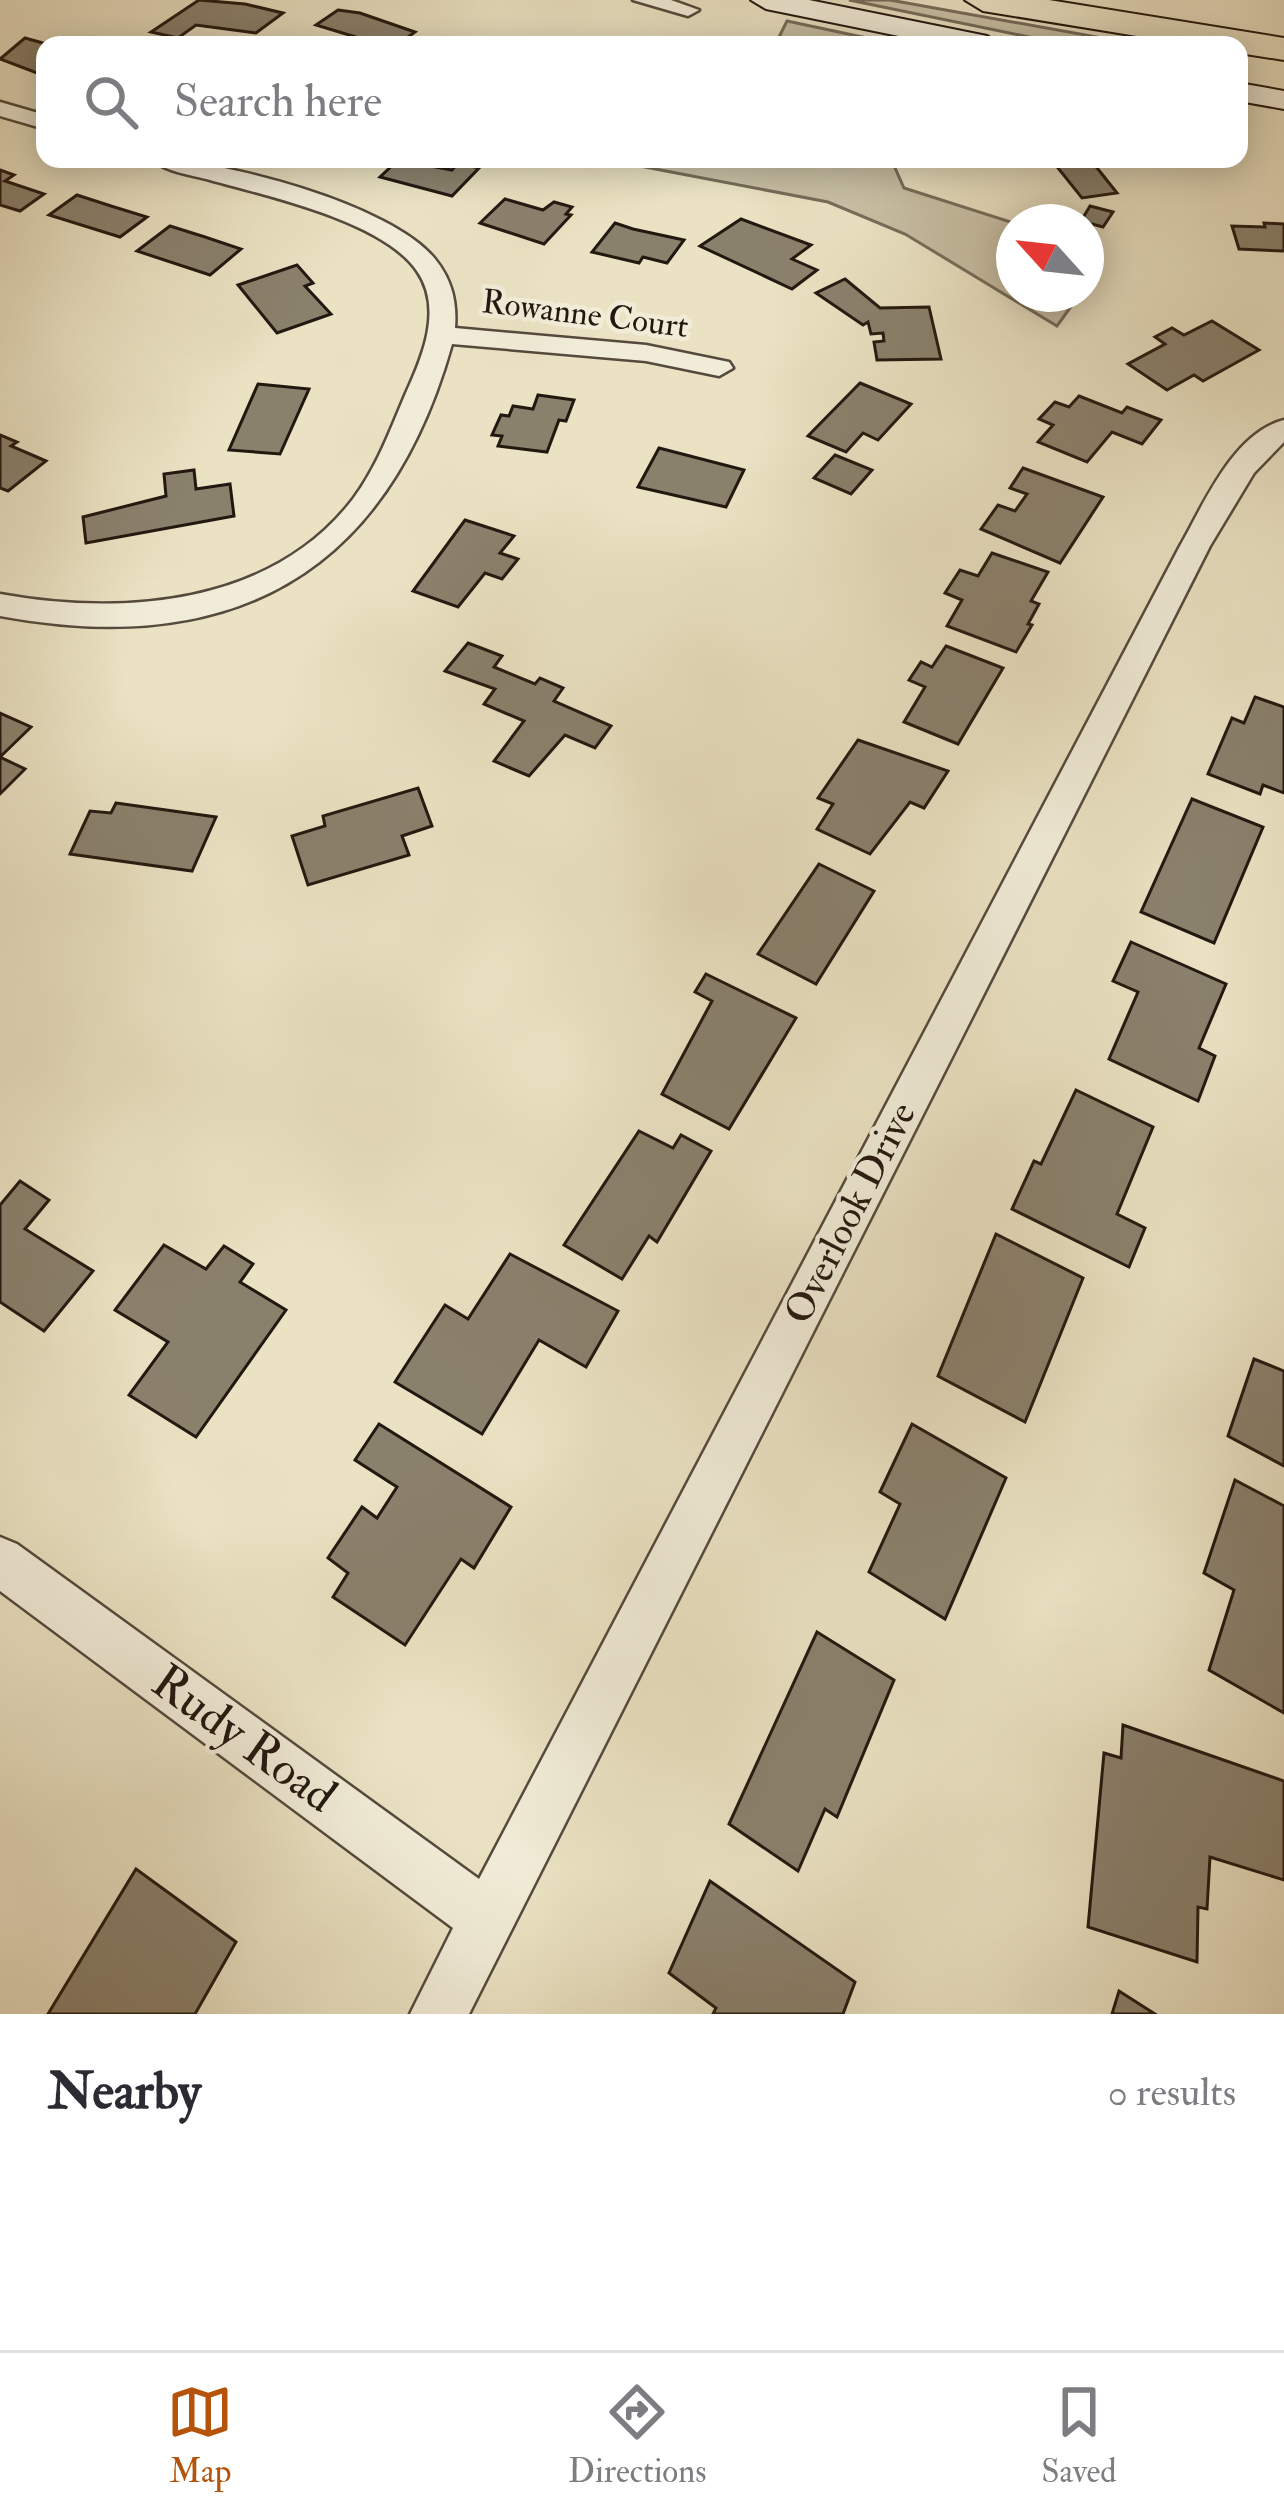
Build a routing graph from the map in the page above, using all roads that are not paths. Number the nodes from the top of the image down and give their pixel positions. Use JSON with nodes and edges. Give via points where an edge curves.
{"nodes":[{"id":1,"x":643,"y":0,"type":"edge"},
{"id":2,"x":766,"y":0,"type":"edge"},
{"id":3,"x":983,"y":0,"type":"edge"},
{"id":4,"x":1170,"y":0,"type":"edge"},
{"id":5,"x":688,"y":10,"type":"dead end"},
{"id":6,"x":1284,"y":17,"type":"edge"},
{"id":7,"x":943,"y":36,"type":"edge"},
{"id":8,"x":1204,"y":36,"type":"edge"},
{"id":9,"x":1248,"y":43,"type":"edge"},
{"id":10,"x":1284,"y":49,"type":"edge"},
{"id":11,"x":1248,"y":94,"type":"edge"},
{"id":12,"x":1284,"y":100,"type":"edge"},
{"id":13,"x":0,"y":109,"type":"edge"},
{"id":14,"x":36,"y":119,"type":"edge"},
{"id":15,"x":191,"y":168,"type":"edge"},
{"id":16,"x":442,"y":334,"type":"junction"},
{"id":17,"x":719,"y":368,"type":"dead end"},
{"id":18,"x":1284,"y":429,"type":"edge"},
{"id":19,"x":0,"y":605,"type":"edge"},
{"id":20,"x":0,"y":1561,"type":"edge"},
{"id":21,"x":487,"y":1919,"type":"junction"},
{"id":22,"x":439,"y":2014,"type":"edge"}],
"edges":[{"from":1,"to":5,"type":"street"},
{"from":2,"to":7,"type":"main road"},
{"from":3,"to":8,"type":"highway"},
{"from":4,"to":6,"type":"highway"},
{"from":9,"to":10,"type":"highway"},
{"from":11,"to":12,"type":"main road"},
{"from":13,"to":14,"type":"street"},
{"from":15,"to":16,"type":"street","via":[[361,222],[410,246],[444,302]]},
{"from":16,"to":17,"type":"street","name":"Rowanne Court"},
{"from":16,"to":19,"type":"street","via":[[376,488],[302,561],[228,598],[141,618],[43,615]]},
{"from":18,"to":21,"type":"street","name":"Overlook Drive","via":[[1255,455],[1195,546]]},
{"from":20,"to":21,"type":"street","name":"Rudy Road"},
{"from":21,"to":22,"type":"street","name":"Overlook Drive"}]}
